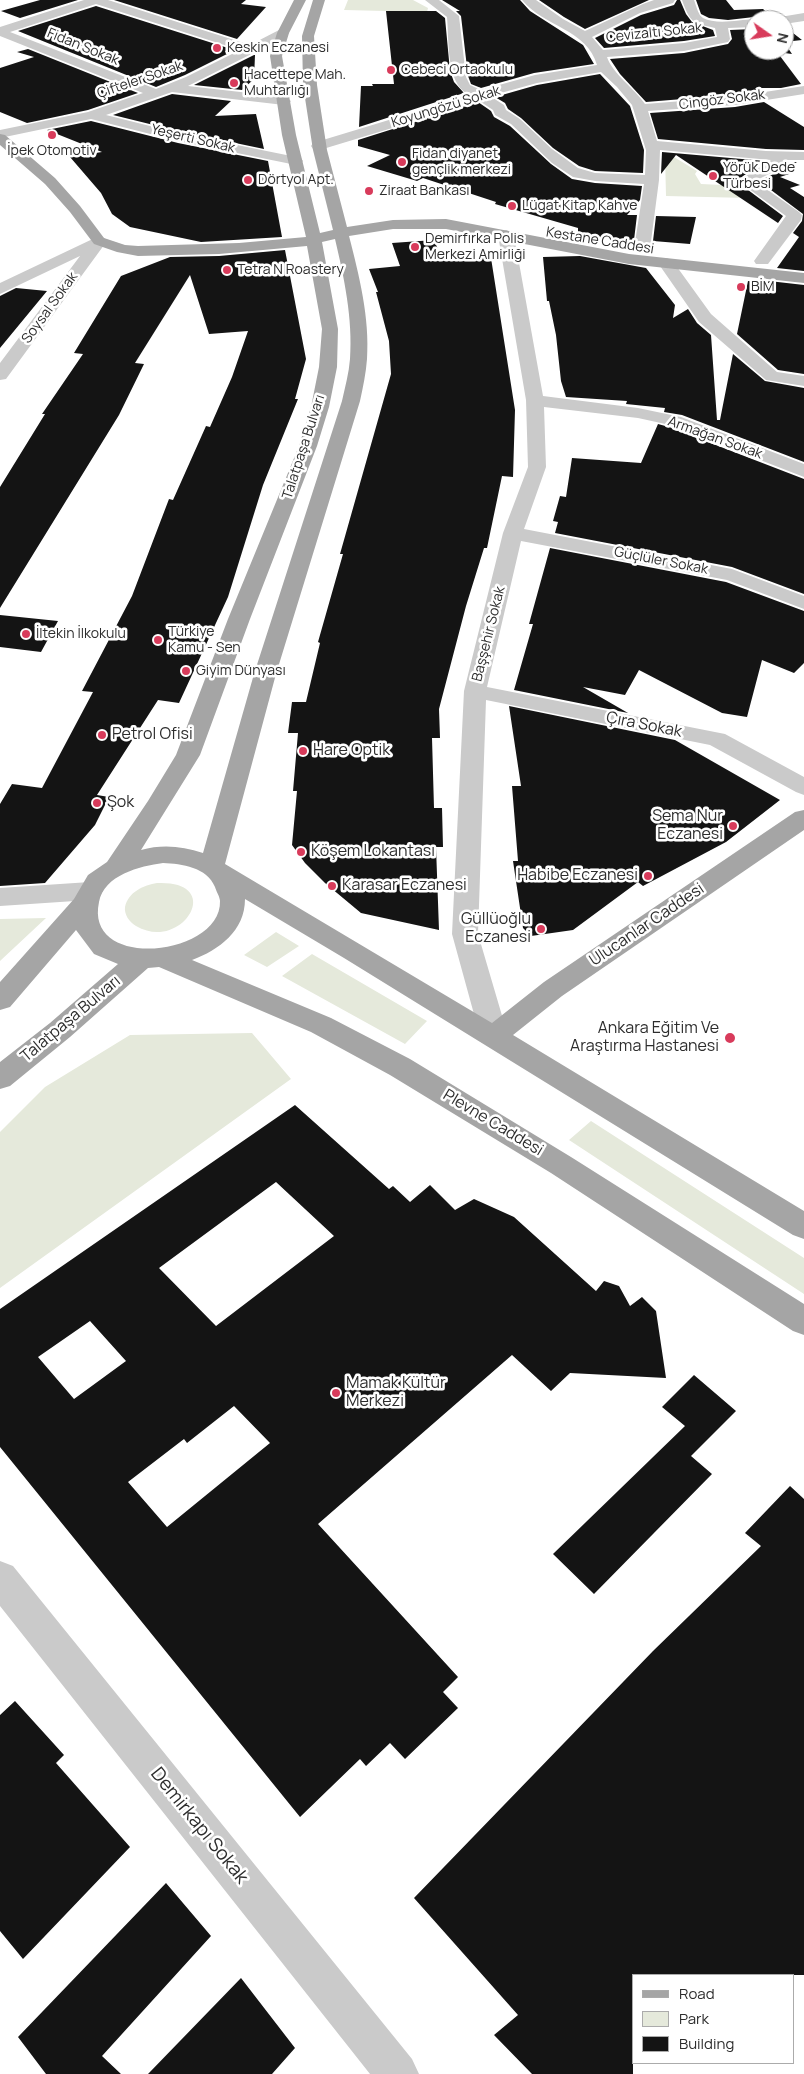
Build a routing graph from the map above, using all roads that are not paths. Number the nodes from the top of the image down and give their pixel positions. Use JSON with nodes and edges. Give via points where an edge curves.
{"nodes":[{"id":1,"x":96,"y":0,"type":"edge"},
{"id":2,"x":300,"y":0,"type":"edge"},
{"id":3,"x":319,"y":0,"type":"edge"},
{"id":4,"x":431,"y":0,"type":"edge"},
{"id":5,"x":528,"y":0,"type":"edge"},
{"id":6,"x":669,"y":0,"type":"edge"},
{"id":7,"x":688,"y":0,"type":"edge"},
{"id":8,"x":744,"y":23,"type":"edge"},
{"id":9,"x":721,"y":24,"type":"junction"},
{"id":10,"x":0,"y":31,"type":"edge"},
{"id":11,"x":283,"y":33,"type":"junction"},
{"id":12,"x":586,"y":36,"type":"junction"},
{"id":13,"x":250,"y":49,"type":"junction"},
{"id":14,"x":600,"y":54,"type":"junction"},
{"id":15,"x":604,"y":68,"type":"junction"},
{"id":16,"x":170,"y":88,"type":"junction"},
{"id":17,"x":804,"y":90,"type":"edge"},
{"id":18,"x":154,"y":93,"type":"junction"},
{"id":19,"x":480,"y":95,"type":"junction"},
{"id":20,"x":284,"y":101,"type":"junction"},
{"id":21,"x":640,"y":108,"type":"junction"},
{"id":22,"x":91,"y":115,"type":"junction"},
{"id":23,"x":0,"y":136,"type":"edge"},
{"id":24,"x":653,"y":145,"type":"junction"},
{"id":25,"x":318,"y":146,"type":"junction"},
{"id":26,"x":804,"y":156,"type":"edge"},
{"id":27,"x":780,"y":157,"type":"junction"},
{"id":28,"x":296,"y":161,"type":"junction"},
{"id":29,"x":652,"y":180,"type":"junction"},
{"id":30,"x":340,"y":227,"type":"junction"},
{"id":31,"x":312,"y":235,"type":"junction"},
{"id":32,"x":506,"y":235,"type":"junction"},
{"id":33,"x":99,"y":241,"type":"junction"},
{"id":34,"x":642,"y":249,"type":"junction"},
{"id":35,"x":762,"y":262,"type":"junction"},
{"id":36,"x":666,"y":263,"type":"junction"},
{"id":37,"x":804,"y":266,"type":"edge"},
{"id":38,"x":804,"y":278,"type":"edge"},
{"id":39,"x":0,"y":289,"type":"edge"},
{"id":40,"x":0,"y":375,"type":"edge"},
{"id":41,"x":804,"y":381,"type":"edge"},
{"id":42,"x":535,"y":400,"type":"junction"},
{"id":43,"x":804,"y":471,"type":"edge"},
{"id":44,"x":514,"y":533,"type":"junction"},
{"id":45,"x":804,"y":603,"type":"edge"},
{"id":46,"x":475,"y":690,"type":"junction"},
{"id":47,"x":804,"y":787,"type":"edge"},
{"id":48,"x":804,"y":818,"type":"edge"},
{"id":49,"x":117,"y":866,"type":"junction"},
{"id":50,"x":218,"y":870,"type":"junction"},
{"id":51,"x":0,"y":897,"type":"edge"},
{"id":52,"x":87,"y":897,"type":"junction"},
{"id":53,"x":152,"y":959,"type":"junction"},
{"id":54,"x":0,"y":1000,"type":"edge"},
{"id":55,"x":494,"y":1036,"type":"junction"},
{"id":56,"x":0,"y":1078,"type":"edge"},
{"id":57,"x":804,"y":1226,"type":"edge"},
{"id":58,"x":804,"y":1321,"type":"edge"},
{"id":59,"x":0,"y":1578,"type":"edge"},
{"id":60,"x":397,"y":2074,"type":"edge"}],
"edges":[{"from":1,"to":10,"type":"street"},
{"from":1,"to":13,"type":"street"},
{"from":2,"to":11,"type":"main road","name":"Talatpaşa Bulvarı"},
{"from":3,"to":25,"type":"main road","name":"Talatpaşa Bulvarı","via":[[307,48]]},
{"from":4,"to":19,"type":"street","via":[[453,16],[460,78],[465,88]]},
{"from":5,"to":12,"type":"street"},
{"from":6,"to":12,"type":"street","via":[[637,10]]},
{"from":7,"to":9,"type":"street","via":[[694,16],[700,21]]},
{"from":8,"to":9,"type":"street","name":"Cevizaltı Sokak"},
{"from":9,"to":14,"type":"street","name":"Cevizaltı Sokak","via":[[724,39],[684,47]]},
{"from":10,"to":18,"type":"street","name":"Fidan Sokak"},
{"from":11,"to":13,"type":"street","name":"Çifteler Sokak"},
{"from":11,"to":20,"type":"main road","name":"Talatpaşa Bulvarı","via":[[276,56]]},
{"from":12,"to":14,"type":"street"},
{"from":13,"to":16,"type":"street","name":"Çifteler Sokak"},
{"from":14,"to":15,"type":"street"},
{"from":15,"to":19,"type":"street","name":"Koyungözü Sokak","via":[[535,79]]},
{"from":15,"to":21,"type":"street","via":[[622,84]]},
{"from":16,"to":18,"type":"street","name":"Çifteler Sokak"},
{"from":16,"to":20,"type":"street"},
{"from":17,"to":21,"type":"street","name":"Cingöz Sokak","via":[[735,101]]},
{"from":18,"to":22,"type":"street","name":"Çifteler Sokak"},
{"from":19,"to":25,"type":"street","name":"Koyungözü Sokak"},
{"from":19,"to":29,"type":"street","via":[[576,174]]},
{"from":20,"to":28,"type":"main road","name":"Talatpaşa Bulvarı"},
{"from":21,"to":24,"type":"street"},
{"from":22,"to":23,"type":"street","name":"Çifteler Sokak"},
{"from":22,"to":28,"type":"street","name":"Yeşerti Sokak"},
{"from":23,"to":33,"type":"main road","via":[[50,181]]},
{"from":24,"to":27,"type":"street"},
{"from":24,"to":29,"type":"street"},
{"from":25,"to":30,"type":"main road","name":"Talatpaşa Bulvarı"},
{"from":26,"to":27,"type":"street"},
{"from":27,"to":35,"type":"street","via":[[776,165],[746,181],[794,215]]},
{"from":28,"to":31,"type":"main road","name":"Talatpaşa Bulvarı"},
{"from":29,"to":34,"type":"street"},
{"from":30,"to":31,"type":"main road"},
{"from":30,"to":32,"type":"main road","name":"Kestane Caddesi","via":[[428,223]]},
{"from":30,"to":34,"type":"main road","name":"Kestane Caddesi","via":[[358,216],[435,211]]},
{"from":30,"to":50,"type":"main road","name":"Talatpaşa Bulvarı","via":[[358,324],[358,369],[351,401],[265,674]]},
{"from":31,"to":33,"type":"main road","via":[[262,247],[138,251]]},
{"from":31,"to":49,"type":"main road","name":"Talatpaşa Bulvarı","via":[[330,328],[328,368],[308,446],[188,755]]},
{"from":32,"to":36,"type":"main road","name":"Kestane Caddesi"},
{"from":32,"to":42,"type":"street","name":"Başşehir Sokak"},
{"from":33,"to":39,"type":"street"},
{"from":33,"to":40,"type":"street","name":"Soysal Sokak"},
{"from":34,"to":35,"type":"main road","name":"Kestane Caddesi"},
{"from":35,"to":37,"type":"main road","name":"Kestane Caddesi"},
{"from":36,"to":38,"type":"main road","name":"Kestane Caddesi"},
{"from":36,"to":41,"type":"street","via":[[705,318],[772,376]]},
{"from":42,"to":43,"type":"street","name":"Armağan Sokak","via":[[675,421]]},
{"from":42,"to":44,"type":"street","name":"Başşehir Sokak","via":[[537,467]]},
{"from":44,"to":45,"type":"street","name":"Güçlüler Sokak","via":[[732,575]]},
{"from":44,"to":46,"type":"street","name":"Başşehir Sokak"},
{"from":46,"to":47,"type":"street","name":"Çıra Sokak","via":[[717,739]]},
{"from":46,"to":55,"type":"street","name":"Başşehir Sokak","via":[[465,934]]},
{"from":48,"to":55,"type":"main road","name":"Ulucanlar Caddesi","via":[[553,989]]},
{"from":49,"to":50,"type":"main road","via":[[157,855],[178,855]]},
{"from":49,"to":52,"type":"main road","via":[[102,877]]},
{"from":50,"to":53,"type":"main road","name":"Talatpaşa Bulvarı","via":[[231,886],[233,896],[232,912],[224,928],[188,953]]},
{"from":50,"to":55,"type":"main road"},
{"from":51,"to":52,"type":"street"},
{"from":52,"to":53,"type":"main road","via":[[84,919],[90,933],[102,945],[120,954]]},
{"from":52,"to":54,"type":"main road"},
{"from":53,"to":56,"type":"main road","name":"Talatpaşa Bulvarı"},
{"from":53,"to":58,"type":"main road","name":"Plevne Caddesi","via":[[321,1025],[400,1067],[561,1165]]},
{"from":55,"to":57,"type":"main road"},
{"from":59,"to":60,"type":"street","name":"Demirkapı Sokak"}]}
